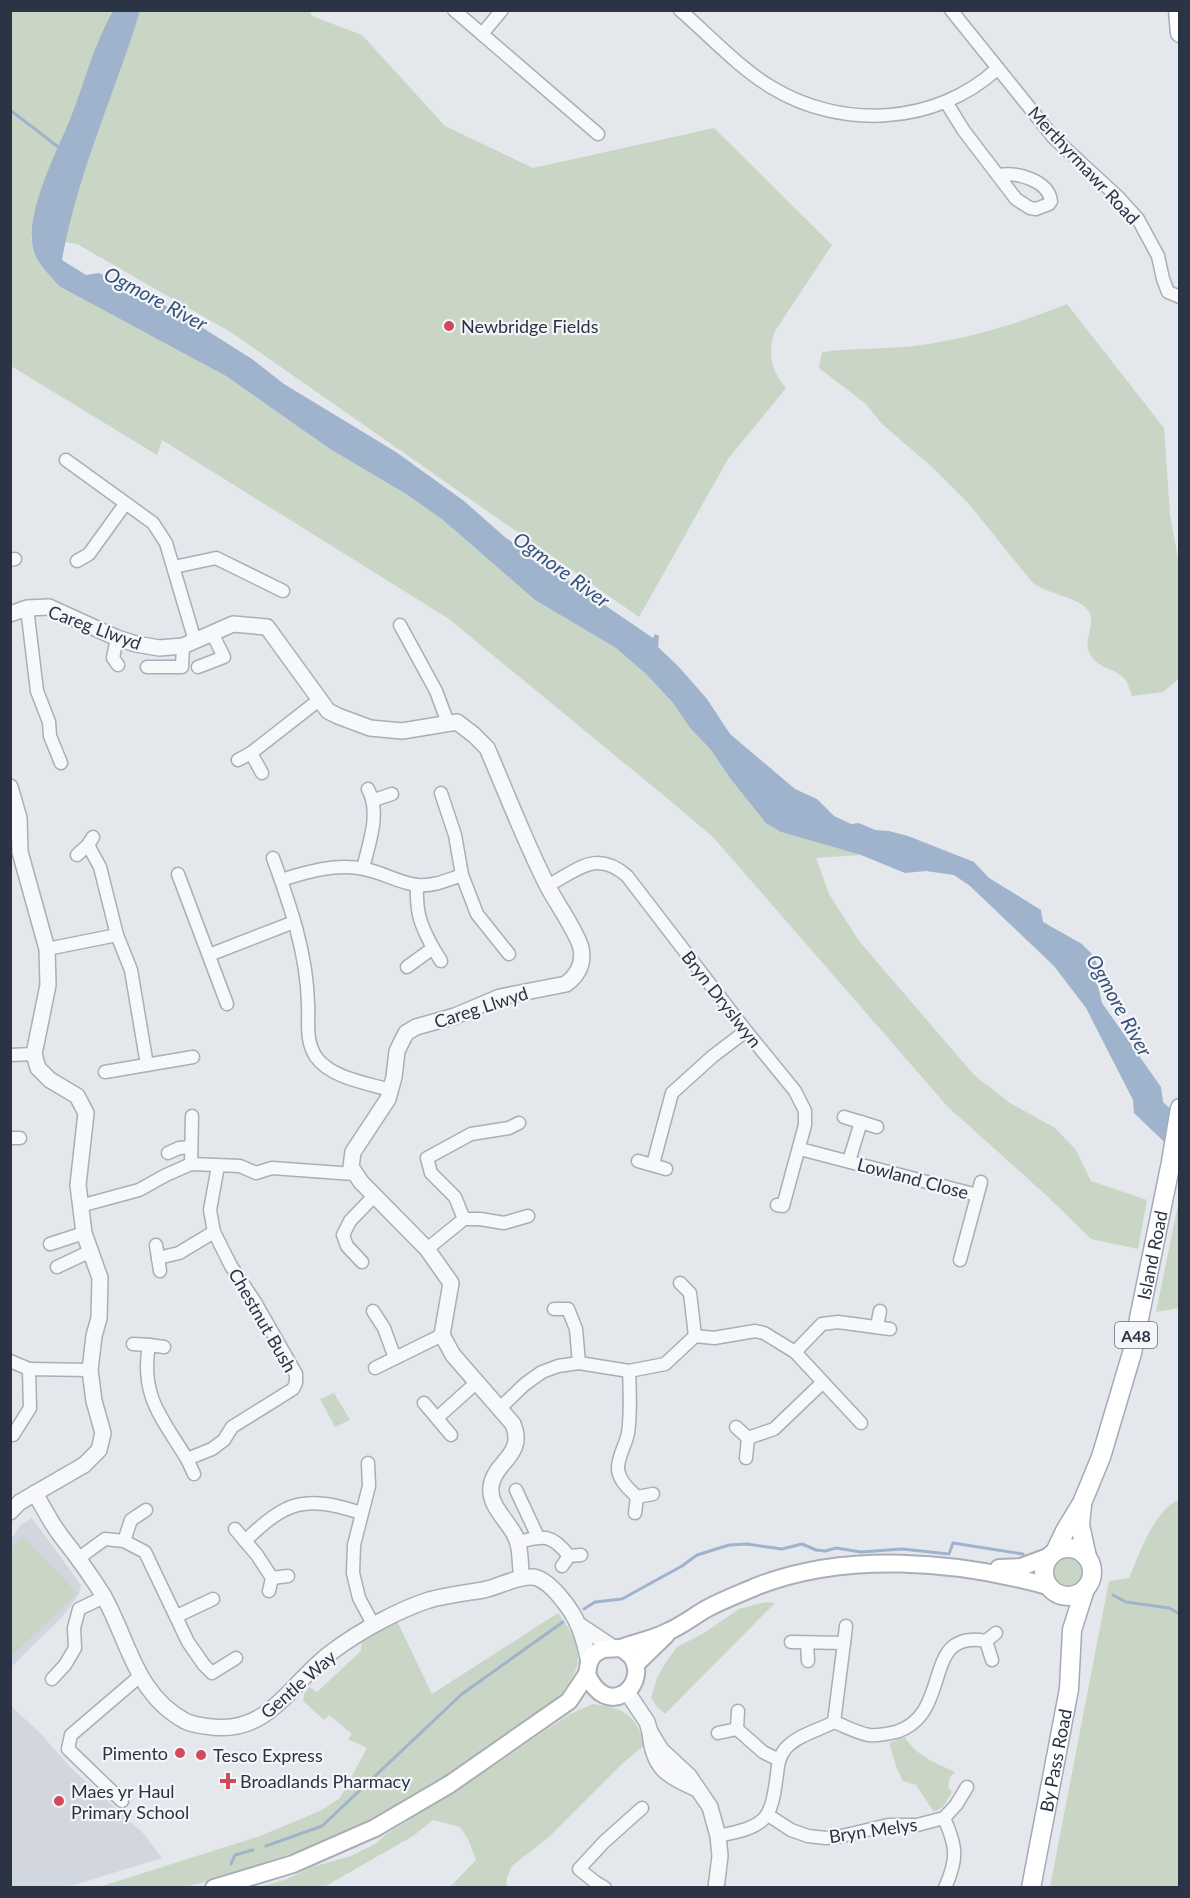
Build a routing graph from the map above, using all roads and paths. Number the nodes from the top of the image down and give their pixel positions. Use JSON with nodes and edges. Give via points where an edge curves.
{"nodes":[{"id":1,"x":454,"y":10,"type":"edge"},
{"id":2,"x":502,"y":10,"type":"edge"},
{"id":3,"x":680,"y":10,"type":"edge"},
{"id":4,"x":951,"y":10,"type":"edge"},
{"id":5,"x":1178,"y":10,"type":"edge"},
{"id":6,"x":1179,"y":33,"type":"edge"},
{"id":7,"x":482,"y":34,"type":"junction"},
{"id":8,"x":997,"y":69,"type":"junction"},
{"id":9,"x":946,"y":102,"type":"junction"},
{"id":10,"x":598,"y":134,"type":"dead end"},
{"id":11,"x":999,"y":175,"type":"dead end"},
{"id":12,"x":1179,"y":297,"type":"edge"},
{"id":13,"x":66,"y":460,"type":"dead end"},
{"id":14,"x":125,"y":504,"type":"junction"},
{"id":15,"x":77,"y":561,"type":"dead end"},
{"id":16,"x":174,"y":567,"type":"junction"},
{"id":17,"x":283,"y":591,"type":"dead end"},
{"id":18,"x":27,"y":608,"type":"junction"},
{"id":19,"x":10,"y":614,"type":"edge"},
{"id":20,"x":400,"y":625,"type":"dead end"},
{"id":21,"x":213,"y":635,"type":"junction"},
{"id":22,"x":117,"y":638,"type":"junction"},
{"id":23,"x":189,"y":644,"type":"junction"},
{"id":24,"x":118,"y":665,"type":"dead end"},
{"id":25,"x":147,"y":667,"type":"dead end"},
{"id":26,"x":198,"y":668,"type":"dead end"},
{"id":27,"x":319,"y":700,"type":"junction"},
{"id":28,"x":448,"y":723,"type":"junction"},
{"id":29,"x":251,"y":753,"type":"junction"},
{"id":30,"x":238,"y":760,"type":"dead end"},
{"id":31,"x":61,"y":763,"type":"dead end"},
{"id":32,"x":262,"y":774,"type":"dead end"},
{"id":33,"x":10,"y":788,"type":"edge"},
{"id":34,"x":441,"y":793,"type":"dead end"},
{"id":35,"x":392,"y":794,"type":"dead end"},
{"id":36,"x":77,"y":855,"type":"dead end"},
{"id":37,"x":273,"y":858,"type":"dead end"},
{"id":38,"x":363,"y":868,"type":"junction"},
{"id":39,"x":178,"y":874,"type":"dead end"},
{"id":40,"x":462,"y":875,"type":"junction"},
{"id":41,"x":281,"y":880,"type":"junction"},
{"id":42,"x":417,"y":885,"type":"junction"},
{"id":43,"x":547,"y":886,"type":"junction"},
{"id":44,"x":294,"y":922,"type":"junction"},
{"id":45,"x":117,"y":935,"type":"junction"},
{"id":46,"x":433,"y":948,"type":"junction"},
{"id":47,"x":47,"y":949,"type":"junction"},
{"id":48,"x":508,"y":954,"type":"dead end"},
{"id":49,"x":209,"y":955,"type":"junction"},
{"id":50,"x":441,"y":961,"type":"dead end"},
{"id":51,"x":407,"y":967,"type":"dead end"},
{"id":52,"x":227,"y":1004,"type":"dead end"},
{"id":53,"x":746,"y":1031,"type":"junction"},
{"id":54,"x":34,"y":1054,"type":"junction"},
{"id":55,"x":10,"y":1055,"type":"edge"},
{"id":56,"x":193,"y":1057,"type":"dead end"},
{"id":57,"x":147,"y":1065,"type":"junction"},
{"id":58,"x":105,"y":1072,"type":"dead end"},
{"id":59,"x":390,"y":1090,"type":"junction"},
{"id":60,"x":1179,"y":1108,"type":"edge"},
{"id":61,"x":192,"y":1116,"type":"dead end"},
{"id":62,"x":844,"y":1117,"type":"dead end"},
{"id":63,"x":861,"y":1122,"type":"junction"},
{"id":64,"x":519,"y":1123,"type":"dead end"},
{"id":65,"x":876,"y":1127,"type":"dead end"},
{"id":66,"x":191,"y":1147,"type":"junction"},
{"id":67,"x":800,"y":1149,"type":"junction"},
{"id":68,"x":168,"y":1153,"type":"dead end"},
{"id":69,"x":638,"y":1161,"type":"dead end"},
{"id":70,"x":849,"y":1161,"type":"junction"},
{"id":71,"x":191,"y":1164,"type":"junction"},
{"id":72,"x":653,"y":1164,"type":"junction"},
{"id":73,"x":218,"y":1166,"type":"junction"},
{"id":74,"x":666,"y":1168,"type":"dead end"},
{"id":75,"x":354,"y":1174,"type":"junction"},
{"id":76,"x":981,"y":1182,"type":"dead end"},
{"id":77,"x":374,"y":1196,"type":"junction"},
{"id":78,"x":977,"y":1196,"type":"junction"},
{"id":79,"x":80,"y":1206,"type":"junction"},
{"id":80,"x":784,"y":1207,"type":"dead end"},
{"id":81,"x":528,"y":1216,"type":"dead end"},
{"id":82,"x":464,"y":1220,"type":"junction"},
{"id":83,"x":214,"y":1232,"type":"junction"},
{"id":84,"x":84,"y":1233,"type":"junction"},
{"id":85,"x":50,"y":1244,"type":"dead end"},
{"id":86,"x":156,"y":1245,"type":"dead end"},
{"id":87,"x":427,"y":1249,"type":"junction"},
{"id":88,"x":91,"y":1251,"type":"junction"},
{"id":89,"x":158,"y":1258,"type":"junction"},
{"id":90,"x":960,"y":1260,"type":"dead end"},
{"id":91,"x":362,"y":1262,"type":"dead end"},
{"id":92,"x":57,"y":1266,"type":"dead end"},
{"id":93,"x":160,"y":1271,"type":"dead end"},
{"id":94,"x":680,"y":1283,"type":"dead end"},
{"id":95,"x":554,"y":1309,"type":"dead end"},
{"id":96,"x":373,"y":1311,"type":"dead end"},
{"id":97,"x":880,"y":1311,"type":"dead end"},
{"id":98,"x":876,"y":1326,"type":"junction"},
{"id":99,"x":890,"y":1329,"type":"dead end"},
{"id":100,"x":442,"y":1335,"type":"junction"},
{"id":101,"x":695,"y":1336,"type":"junction"},
{"id":102,"x":133,"y":1344,"type":"dead end"},
{"id":103,"x":149,"y":1345,"type":"junction"},
{"id":104,"x":164,"y":1347,"type":"dead end"},
{"id":105,"x":795,"y":1352,"type":"junction"},
{"id":106,"x":394,"y":1358,"type":"junction"},
{"id":107,"x":10,"y":1361,"type":"edge"},
{"id":108,"x":579,"y":1363,"type":"junction"},
{"id":109,"x":375,"y":1368,"type":"dead end"},
{"id":110,"x":29,"y":1369,"type":"junction"},
{"id":111,"x":90,"y":1370,"type":"junction"},
{"id":112,"x":629,"y":1371,"type":"junction"},
{"id":113,"x":477,"y":1382,"type":"junction"},
{"id":114,"x":822,"y":1383,"type":"junction"},
{"id":115,"x":424,"y":1403,"type":"dead end"},
{"id":116,"x":500,"y":1408,"type":"junction"},
{"id":117,"x":437,"y":1418,"type":"junction"},
{"id":118,"x":861,"y":1423,"type":"dead end"},
{"id":119,"x":736,"y":1426,"type":"dead end"},
{"id":120,"x":10,"y":1433,"type":"edge"},
{"id":121,"x":451,"y":1435,"type":"dead end"},
{"id":122,"x":748,"y":1438,"type":"junction"},
{"id":123,"x":746,"y":1458,"type":"dead end"},
{"id":124,"x":187,"y":1459,"type":"junction"},
{"id":125,"x":368,"y":1462,"type":"dead end"},
{"id":126,"x":194,"y":1474,"type":"dead end"},
{"id":127,"x":516,"y":1491,"type":"dead end"},
{"id":128,"x":35,"y":1493,"type":"junction"},
{"id":129,"x":653,"y":1494,"type":"dead end"},
{"id":130,"x":637,"y":1497,"type":"junction"},
{"id":131,"x":1082,"y":1503,"type":"junction"},
{"id":132,"x":146,"y":1510,"type":"dead end"},
{"id":133,"x":10,"y":1512,"type":"edge"},
{"id":134,"x":361,"y":1513,"type":"junction"},
{"id":135,"x":635,"y":1513,"type":"dead end"},
{"id":136,"x":235,"y":1529,"type":"dead end"},
{"id":137,"x":538,"y":1537,"type":"junction"},
{"id":138,"x":124,"y":1541,"type":"junction"},
{"id":139,"x":245,"y":1541,"type":"junction"},
{"id":140,"x":518,"y":1542,"type":"junction"},
{"id":141,"x":1052,"y":1554,"type":"junction"},
{"id":142,"x":1087,"y":1557,"type":"junction"},
{"id":143,"x":79,"y":1558,"type":"junction"},
{"id":144,"x":571,"y":1559,"type":"dead end"},
{"id":145,"x":971,"y":1569,"type":"junction"},
{"id":146,"x":288,"y":1576,"type":"dead end"},
{"id":147,"x":272,"y":1578,"type":"junction"},
{"id":148,"x":522,"y":1578,"type":"junction"},
{"id":149,"x":1086,"y":1589,"type":"junction"},
{"id":150,"x":1053,"y":1590,"type":"junction"},
{"id":151,"x":269,"y":1592,"type":"dead end"},
{"id":152,"x":104,"y":1597,"type":"junction"},
{"id":153,"x":213,"y":1599,"type":"dead end"},
{"id":154,"x":177,"y":1616,"type":"junction"},
{"id":155,"x":579,"y":1625,"type":"junction"},
{"id":156,"x":374,"y":1626,"type":"junction"},
{"id":157,"x":846,"y":1626,"type":"dead end"},
{"id":158,"x":1072,"y":1630,"type":"junction"},
{"id":159,"x":669,"y":1632,"type":"junction"},
{"id":160,"x":996,"y":1633,"type":"dead end"},
{"id":161,"x":986,"y":1641,"type":"junction"},
{"id":162,"x":791,"y":1642,"type":"dead end"},
{"id":163,"x":807,"y":1643,"type":"junction"},
{"id":164,"x":844,"y":1643,"type":"junction"},
{"id":165,"x":617,"y":1647,"type":"junction"},
{"id":166,"x":236,"y":1658,"type":"dead end"},
{"id":167,"x":992,"y":1660,"type":"dead end"},
{"id":168,"x":808,"y":1661,"type":"dead end"},
{"id":169,"x":636,"y":1664,"type":"junction"},
{"id":170,"x":588,"y":1668,"type":"junction"},
{"id":171,"x":140,"y":1676,"type":"junction"},
{"id":172,"x":52,"y":1679,"type":"dead end"},
{"id":173,"x":627,"y":1692,"type":"junction"},
{"id":174,"x":602,"y":1696,"type":"junction"},
{"id":175,"x":569,"y":1701,"type":"junction"},
{"id":176,"x":738,"y":1711,"type":"dead end"},
{"id":177,"x":834,"y":1722,"type":"junction"},
{"id":178,"x":737,"y":1729,"type":"junction"},
{"id":179,"x":718,"y":1733,"type":"dead end"},
{"id":180,"x":779,"y":1760,"type":"junction"},
{"id":181,"x":967,"y":1787,"type":"dead end"},
{"id":182,"x":122,"y":1802,"type":"dead end"},
{"id":183,"x":642,"y":1808,"type":"dead end"},
{"id":184,"x":768,"y":1815,"type":"junction"},
{"id":185,"x":944,"y":1818,"type":"junction"},
{"id":186,"x":718,"y":1836,"type":"junction"},
{"id":187,"x":214,"y":1887,"type":"edge"},
{"id":188,"x":606,"y":1887,"type":"edge"},
{"id":189,"x":716,"y":1887,"type":"edge"},
{"id":190,"x":945,"y":1887,"type":"edge"},
{"id":191,"x":1031,"y":1887,"type":"edge"}],
"edges":[{"from":1,"to":7,"type":"street"},
{"from":2,"to":7,"type":"street"},
{"from":3,"to":9,"type":"street","via":[[769,85],[813,107],[878,116]]},
{"from":4,"to":8,"type":"street","name":"Merthyrmawr Road"},
{"from":5,"to":6,"type":"main road"},
{"from":7,"to":10,"type":"street"},
{"from":8,"to":9,"type":"street","via":[[976,87]]},
{"from":8,"to":12,"type":"street","name":"Merthyrmawr Road","via":[[1054,138],[1138,219],[1158,256],[1168,291]]},
{"from":9,"to":11,"type":"street"},
{"from":13,"to":14,"type":"street"},
{"from":14,"to":15,"type":"street","via":[[92,558]]},
{"from":14,"to":16,"type":"street","via":[[153,523],[166,543]]},
{"from":16,"to":17,"type":"street","via":[[216,558]]},
{"from":16,"to":23,"type":"street"},
{"from":18,"to":19,"type":"street","name":"Careg Llwyd"},
{"from":18,"to":22,"type":"street","name":"Careg Llwyd","via":[[49,607]]},
{"from":18,"to":31,"type":"street","via":[[37,691]]},
{"from":20,"to":28,"type":"street","via":[[436,691]]},
{"from":21,"to":23,"type":"street","name":"Careg Llwyd"},
{"from":21,"to":26,"type":"street","via":[[224,657]]},
{"from":21,"to":27,"type":"street","name":"Careg Llwyd","via":[[233,624],[267,627]]},
{"from":22,"to":23,"type":"street","name":"Careg Llwyd","via":[[159,648]]},
{"from":22,"to":24,"type":"street","via":[[113,658]]},
{"from":23,"to":25,"type":"street","via":[[182,667]]},
{"from":27,"to":28,"type":"street","name":"Careg Llwyd","via":[[328,711],[370,728],[402,732]]},
{"from":27,"to":29,"type":"street"},
{"from":28,"to":43,"type":"street","name":"Careg Llwyd","via":[[464,726],[487,748]]},
{"from":29,"to":30,"type":"street"},
{"from":29,"to":32,"type":"street"},
{"from":33,"to":47,"type":"street","via":[[19,819],[20,852]]},
{"from":34,"to":40,"type":"street","via":[[455,834]]},
{"from":35,"to":38,"type":"street","via":[[371,794],[375,810]]},
{"from":36,"to":45,"type":"street","via":[[90,841]]},
{"from":37,"to":41,"type":"street"},
{"from":38,"to":41,"type":"street","via":[[309,871]]},
{"from":38,"to":42,"type":"street"},
{"from":39,"to":49,"type":"street"},
{"from":40,"to":42,"type":"street"},
{"from":40,"to":48,"type":"street","via":[[477,914]]},
{"from":41,"to":44,"type":"street"},
{"from":42,"to":46,"type":"street","via":[[421,925]]},
{"from":43,"to":53,"type":"street","name":"Bryn Dryslwyn","via":[[594,863],[615,866],[627,876]]},
{"from":43,"to":59,"type":"street","name":"Careg Llwyd","via":[[581,949],[582,961],[573,979],[557,987],[500,997],[406,1033]]},
{"from":44,"to":49,"type":"street"},
{"from":44,"to":59,"type":"street","via":[[305,966],[308,1037],[315,1055],[340,1074]]},
{"from":45,"to":47,"type":"street"},
{"from":45,"to":57,"type":"street","via":[[131,970]]},
{"from":46,"to":50,"type":"street"},
{"from":46,"to":51,"type":"street"},
{"from":47,"to":54,"type":"street","via":[[48,985]]},
{"from":49,"to":52,"type":"street"},
{"from":53,"to":67,"type":"street","name":"Bryn Dryslwyn","via":[[801,1102],[805,1125]]},
{"from":53,"to":72,"type":"street","via":[[672,1093]]},
{"from":54,"to":55,"type":"street"},
{"from":54,"to":79,"type":"street","via":[[38,1068],[77,1096],[86,1113],[78,1171]]},
{"from":56,"to":57,"type":"street"},
{"from":57,"to":58,"type":"street"},
{"from":59,"to":75,"type":"street","name":"Careg Llwyd","via":[[380,1113],[353,1152]]},
{"from":60,"to":131,"type":"main road","name":"Island Road","number":"A48","via":[[1132,1353],[1101,1457]]},
{"from":61,"to":66,"type":"street"},
{"from":62,"to":63,"type":"street"},
{"from":63,"to":65,"type":"street"},
{"from":63,"to":70,"type":"street","name":"Lowland Close"},
{"from":64,"to":82,"type":"street","via":[[471,1134],[427,1158],[431,1173],[455,1197]]},
{"from":66,"to":68,"type":"street"},
{"from":66,"to":71,"type":"street"},
{"from":67,"to":70,"type":"street","name":"Lowland Close"},
{"from":67,"to":80,"type":"street","name":"Bryn Dryslwyn"},
{"from":69,"to":72,"type":"street"},
{"from":70,"to":78,"type":"street","name":"Lowland Close"},
{"from":71,"to":73,"type":"street"},
{"from":71,"to":79,"type":"street","via":[[139,1190]]},
{"from":72,"to":74,"type":"street"},
{"from":73,"to":75,"type":"street","via":[[240,1166],[256,1173],[272,1168]]},
{"from":73,"to":83,"type":"street","name":"Chestnut Bush","via":[[210,1210]]},
{"from":75,"to":77,"type":"street"},
{"from":76,"to":78,"type":"street","name":"Lowland Close"},
{"from":77,"to":87,"type":"street"},
{"from":77,"to":91,"type":"street","via":[[350,1221],[343,1235],[347,1246]]},
{"from":78,"to":90,"type":"street","name":"Lowland Close"},
{"from":79,"to":84,"type":"street"},
{"from":81,"to":82,"type":"street","via":[[504,1223]]},
{"from":82,"to":87,"type":"street"},
{"from":83,"to":89,"type":"street","via":[[179,1253]]},
{"from":83,"to":124,"type":"street","name":"Chestnut Bush","via":[[296,1374],[296,1383],[293,1389],[232,1427],[212,1449]]},
{"from":84,"to":85,"type":"street"},
{"from":84,"to":88,"type":"street"},
{"from":86,"to":89,"type":"street"},
{"from":87,"to":100,"type":"street","via":[[451,1283]]},
{"from":88,"to":92,"type":"street"},
{"from":88,"to":111,"type":"street","via":[[100,1290]]},
{"from":89,"to":93,"type":"street"},
{"from":94,"to":101,"type":"street","via":[[690,1293]]},
{"from":95,"to":108,"type":"street","via":[[568,1309],[576,1329]]},
{"from":96,"to":106,"type":"street","via":[[384,1328]]},
{"from":97,"to":98,"type":"street"},
{"from":98,"to":99,"type":"street"},
{"from":98,"to":105,"type":"street","via":[[822,1324]]},
{"from":100,"to":106,"type":"street"},
{"from":100,"to":113,"type":"street","via":[[453,1355]]},
{"from":101,"to":105,"type":"street","via":[[714,1338],[755,1331]]},
{"from":101,"to":112,"type":"street","via":[[665,1364]]},
{"from":102,"to":103,"type":"street"},
{"from":103,"to":104,"type":"street"},
{"from":103,"to":124,"type":"street","via":[[145,1366],[148,1390]]},
{"from":105,"to":114,"type":"street"},
{"from":106,"to":109,"type":"street"},
{"from":107,"to":110,"type":"street"},
{"from":108,"to":112,"type":"street"},
{"from":108,"to":116,"type":"street","via":[[542,1372]]},
{"from":110,"to":111,"type":"street"},
{"from":110,"to":120,"type":"street","via":[[30,1408],[13,1435]]},
{"from":111,"to":128,"type":"street","via":[[103,1433],[99,1450],[84,1465]]},
{"from":112,"to":130,"type":"street","via":[[630,1421],[618,1471]]},
{"from":113,"to":116,"type":"street"},
{"from":113,"to":117,"type":"street"},
{"from":114,"to":118,"type":"street"},
{"from":114,"to":122,"type":"street","via":[[774,1429]]},
{"from":115,"to":117,"type":"street"},
{"from":116,"to":140,"type":"street","via":[[513,1424],[517,1441],[493,1479],[491,1493]]},
{"from":117,"to":121,"type":"street"},
{"from":119,"to":122,"type":"street"},
{"from":122,"to":123,"type":"street"},
{"from":124,"to":126,"type":"street"},
{"from":125,"to":134,"type":"street","via":[[369,1486]]},
{"from":127,"to":137,"type":"street"},
{"from":128,"to":133,"type":"street"},
{"from":128,"to":143,"type":"street","name":"Gentle Way"},
{"from":129,"to":130,"type":"street"},
{"from":130,"to":135,"type":"street"},
{"from":131,"to":141,"type":"main road","name":"Island Road","number":"A48"},
{"from":131,"to":142,"type":"main road","name":"Island Road","number":"A48","via":[[1080,1526]]},
{"from":132,"to":138,"type":"street","via":[[131,1520]]},
{"from":134,"to":139,"type":"street","via":[[334,1504],[297,1503],[278,1512]]},
{"from":134,"to":156,"type":"street","via":[[352,1573],[359,1598]]},
{"from":136,"to":139,"type":"street"},
{"from":137,"to":140,"type":"street"},
{"from":137,"to":144,"type":"street","via":[[553,1539]]},
{"from":138,"to":143,"type":"street","via":[[105,1539]]},
{"from":138,"to":154,"type":"street","via":[[145,1552]]},
{"from":139,"to":147,"type":"street"},
{"from":140,"to":148,"type":"street"},
{"from":141,"to":142,"type":"main road","via":[[1070,1547]]},
{"from":141,"to":145,"type":"main road","via":[[1021,1567]]},
{"from":141,"to":150,"type":"main road","via":[[1045,1563],[1044,1575]]},
{"from":142,"to":149,"type":"main road","via":[[1092,1577]]},
{"from":143,"to":152,"type":"street","name":"Gentle Way"},
{"from":145,"to":150,"type":"main road","via":[[1015,1577]]},
{"from":145,"to":159,"type":"main road","via":[[906,1563],[822,1569],[757,1586],[708,1608]]},
{"from":146,"to":147,"type":"street"},
{"from":147,"to":151,"type":"street"},
{"from":148,"to":155,"type":"street","via":[[538,1577],[547,1583]]},
{"from":148,"to":156,"type":"street","name":"Gentle Way","via":[[429,1600]]},
{"from":149,"to":150,"type":"main road","via":[[1072,1596]]},
{"from":149,"to":158,"type":"main road","name":"By Pass Road"},
{"from":150,"to":158,"type":"main road","name":"By Pass Road"},
{"from":152,"to":171,"type":"street","name":"Gentle Way"},
{"from":152,"to":172,"type":"street","via":[[79,1609],[74,1628],[75,1648]]},
{"from":153,"to":154,"type":"street"},
{"from":154,"to":166,"type":"street","via":[[188,1642],[212,1673]]},
{"from":155,"to":165,"type":"street"},
{"from":155,"to":170,"type":"street"},
{"from":156,"to":171,"type":"street","name":"Gentle Way","via":[[333,1651],[275,1708],[237,1726],[187,1722],[158,1702]]},
{"from":157,"to":164,"type":"street"},
{"from":158,"to":191,"type":"main road","name":"By Pass Road","via":[[1069,1689]]},
{"from":159,"to":165,"type":"main road"},
{"from":159,"to":169,"type":"main road"},
{"from":160,"to":161,"type":"street"},
{"from":161,"to":167,"type":"street"},
{"from":161,"to":177,"type":"street","via":[[963,1641],[948,1650],[927,1708],[903,1730],[870,1735]]},
{"from":162,"to":163,"type":"street"},
{"from":163,"to":164,"type":"street"},
{"from":163,"to":168,"type":"street"},
{"from":164,"to":177,"type":"street"},
{"from":165,"to":169,"type":"main road"},
{"from":165,"to":170,"type":"main road","via":[[594,1654]]},
{"from":169,"to":173,"type":"main road","via":[[635,1677]]},
{"from":170,"to":174,"type":"main road","via":[[592,1686]]},
{"from":170,"to":175,"type":"main road"},
{"from":171,"to":182,"type":"street","via":[[71,1735],[69,1741],[68,1749]]},
{"from":173,"to":174,"type":"main road","via":[[615,1697]]},
{"from":173,"to":186,"type":"street","via":[[647,1722],[659,1766],[666,1774],[696,1789],[710,1807]]},
{"from":174,"to":175,"type":"main road"},
{"from":175,"to":187,"type":"main road","via":[[450,1784],[375,1828],[293,1864]]},
{"from":176,"to":178,"type":"street"},
{"from":177,"to":180,"type":"street","via":[[794,1742]]},
{"from":178,"to":179,"type":"street"},
{"from":178,"to":180,"type":"street","via":[[763,1752]]},
{"from":180,"to":184,"type":"street","via":[[776,1793]]},
{"from":181,"to":185,"type":"street"},
{"from":183,"to":188,"type":"street","via":[[575,1873]]},
{"from":184,"to":185,"type":"street","name":"Bryn Melys","via":[[791,1830],[815,1838]]},
{"from":184,"to":186,"type":"street","via":[[747,1829]]},
{"from":185,"to":190,"type":"street","via":[[956,1854]]},
{"from":186,"to":189,"type":"street"}]}
